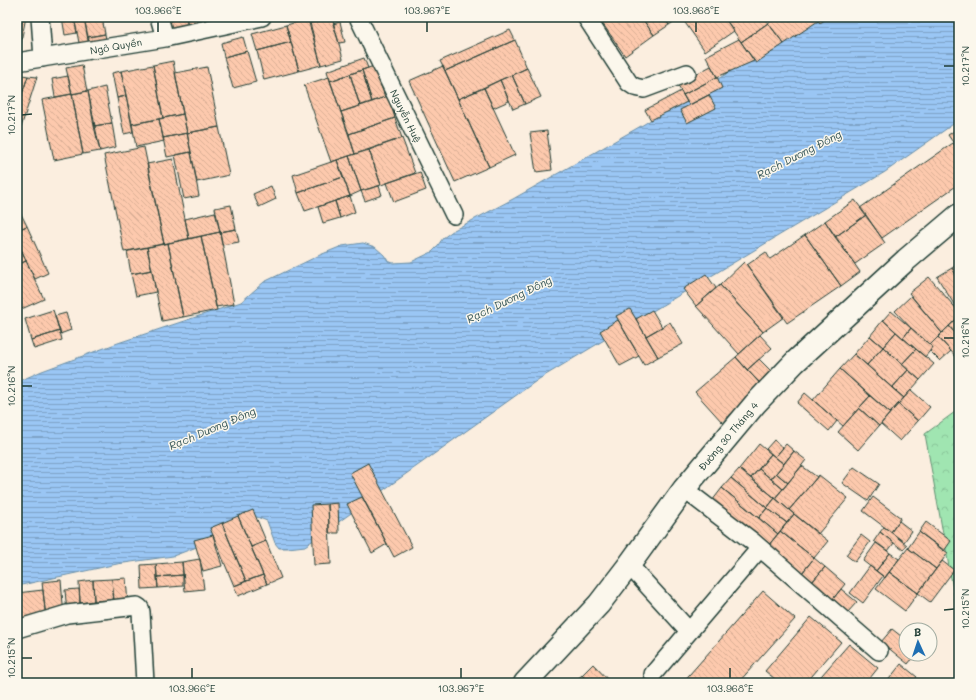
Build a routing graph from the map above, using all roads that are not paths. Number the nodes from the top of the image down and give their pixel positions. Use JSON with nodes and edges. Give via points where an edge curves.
{"nodes":[{"id":1,"x":40,"y":17,"type":"edge"},
{"id":2,"x":159,"y":17,"type":"edge"},
{"id":3,"x":262,"y":17,"type":"edge"},
{"id":4,"x":358,"y":17,"type":"edge"},
{"id":5,"x":586,"y":17,"type":"edge"},
{"id":6,"x":165,"y":38,"type":"junction"},
{"id":7,"x":43,"y":58,"type":"junction"},
{"id":8,"x":17,"y":62,"type":"edge"},
{"id":9,"x":687,"y":73,"type":"dead end"},
{"id":10,"x":454,"y":215,"type":"dead end"},
{"id":11,"x":959,"y":215,"type":"edge"},
{"id":12,"x":684,"y":489,"type":"junction"},
{"id":13,"x":760,"y":548,"type":"junction"},
{"id":14,"x":629,"y":565,"type":"junction"},
{"id":15,"x":17,"y":629,"type":"edge"},
{"id":16,"x":689,"y":631,"type":"junction"},
{"id":17,"x":879,"y":651,"type":"dead end"},
{"id":18,"x":653,"y":674,"type":"dead end"},
{"id":19,"x":145,"y":683,"type":"edge"},
{"id":20,"x":524,"y":683,"type":"edge"}],
"edges":[{"from":1,"to":7,"type":"street"},
{"from":2,"to":6,"type":"street"},
{"from":3,"to":6,"type":"street","name":"Ngô Quyền"},
{"from":4,"to":10,"type":"street","name":"Nguyễn Huệ"},
{"from":5,"to":9,"type":"street","via":[[629,83],[635,87],[644,89]]},
{"from":6,"to":7,"type":"street","name":"Ngô Quyền"},
{"from":7,"to":8,"type":"street","name":"Ngô Quyền"},
{"from":11,"to":12,"type":"main road","name":"Đường 30 Tháng 4","via":[[795,362],[755,404]]},
{"from":12,"to":13,"type":"street"},
{"from":12,"to":14,"type":"main road","name":"Đường 30 Tháng 4"},
{"from":13,"to":16,"type":"street"},
{"from":13,"to":17,"type":"street"},
{"from":14,"to":16,"type":"street"},
{"from":14,"to":20,"type":"main road","name":"Đường 30 Tháng 4","via":[[599,604]]},
{"from":15,"to":19,"type":"street","via":[[67,614],[137,606],[141,612]]},
{"from":16,"to":18,"type":"street"}]}
